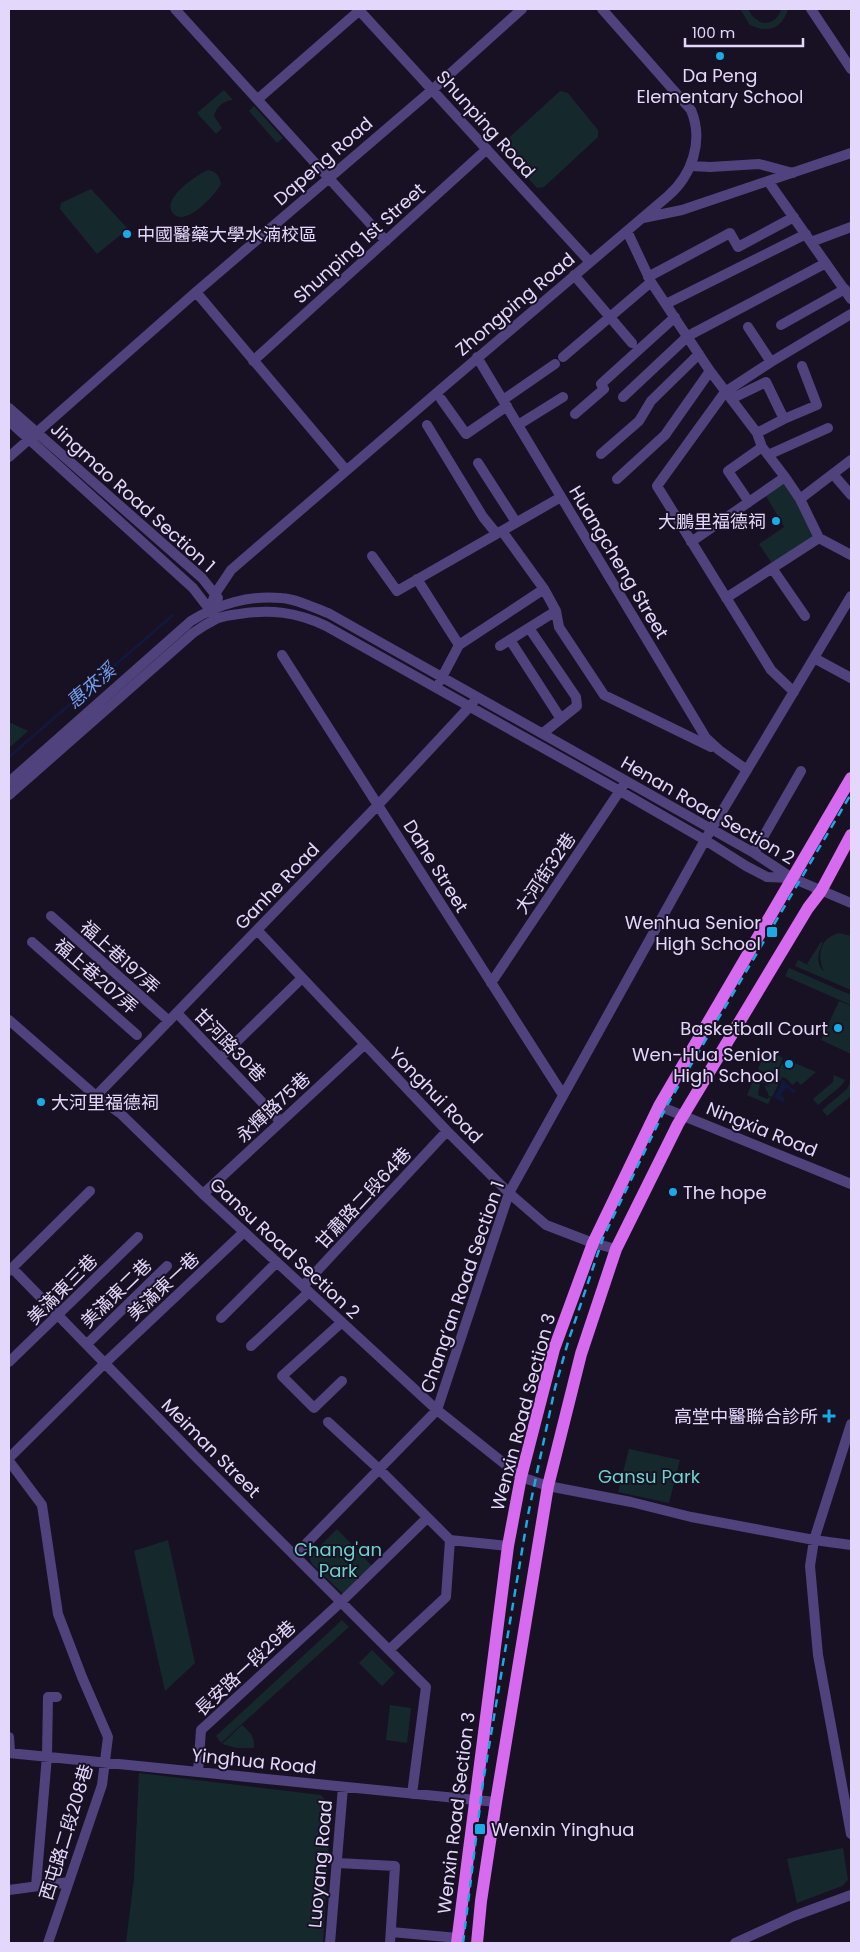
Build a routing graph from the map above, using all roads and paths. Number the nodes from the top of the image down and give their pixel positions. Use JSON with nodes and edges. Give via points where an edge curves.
{"nodes":[{"id":1,"x":175,"y":9,"type":"edge"},
{"id":2,"x":359,"y":9,"type":"edge"},
{"id":3,"x":522,"y":9,"type":"edge"},
{"id":4,"x":602,"y":9,"type":"edge"},
{"id":5,"x":811,"y":9,"type":"edge"},
{"id":6,"x":851,"y":69,"type":"edge"},
{"id":7,"x":432,"y":90,"type":"junction"},
{"id":8,"x":258,"y":99,"type":"junction"},
{"id":9,"x":487,"y":150,"type":"junction"},
{"id":10,"x":851,"y":153,"type":"edge"},
{"id":11,"x":691,"y":166,"type":"junction"},
{"id":12,"x":793,"y":173,"type":"junction"},
{"id":13,"x":329,"y":177,"type":"junction"},
{"id":14,"x":768,"y":181,"type":"junction"},
{"id":15,"x":794,"y":217,"type":"junction"},
{"id":16,"x":642,"y":218,"type":"junction"},
{"id":17,"x":851,"y":227,"type":"edge"},
{"id":18,"x":626,"y":231,"type":"junction"},
{"id":19,"x":809,"y":238,"type":"junction"},
{"id":20,"x":386,"y":241,"type":"junction"},
{"id":21,"x":738,"y":247,"type":"junction"},
{"id":22,"x":590,"y":262,"type":"junction"},
{"id":23,"x":748,"y":263,"type":"junction"},
{"id":24,"x":826,"y":263,"type":"junction"},
{"id":25,"x":574,"y":275,"type":"junction"},
{"id":26,"x":650,"y":280,"type":"junction"},
{"id":27,"x":845,"y":289,"type":"junction"},
{"id":28,"x":196,"y":292,"type":"junction"},
{"id":29,"x":851,"y":299,"type":"edge"},
{"id":30,"x":666,"y":304,"type":"junction"},
{"id":31,"x":851,"y":314,"type":"edge"},
{"id":32,"x":610,"y":317,"type":"junction"},
{"id":33,"x":675,"y":317,"type":"junction"},
{"id":34,"x":781,"y":325,"type":"dead end"},
{"id":35,"x":748,"y":327,"type":"dead end"},
{"id":36,"x":688,"y":336,"type":"junction"},
{"id":37,"x":632,"y":343,"type":"dead end"},
{"id":38,"x":699,"y":354,"type":"junction"},
{"id":39,"x":477,"y":357,"type":"junction"},
{"id":40,"x":252,"y":361,"type":"junction"},
{"id":41,"x":770,"y":362,"type":"junction"},
{"id":42,"x":802,"y":366,"type":"dead end"},
{"id":43,"x":710,"y":371,"type":"junction"},
{"id":44,"x":728,"y":396,"type":"junction"},
{"id":45,"x":563,"y":397,"type":"dead end"},
{"id":46,"x":623,"y":397,"type":"dead end"},
{"id":47,"x":441,"y":399,"type":"dead end"},
{"id":48,"x":505,"y":403,"type":"junction"},
{"id":49,"x":9,"y":408,"type":"edge"},
{"id":50,"x":575,"y":414,"type":"dead end"},
{"id":51,"x":784,"y":419,"type":"junction"},
{"id":52,"x":9,"y":421,"type":"edge"},
{"id":53,"x":428,"y":425,"type":"dead end"},
{"id":54,"x":518,"y":425,"type":"junction"},
{"id":55,"x":828,"y":428,"type":"dead end"},
{"id":56,"x":757,"y":433,"type":"junction"},
{"id":57,"x":33,"y":436,"type":"junction"},
{"id":58,"x":765,"y":451,"type":"junction"},
{"id":59,"x":601,"y":454,"type":"dead end"},
{"id":60,"x":9,"y":456,"type":"edge"},
{"id":61,"x":851,"y":460,"type":"edge"},
{"id":62,"x":478,"y":463,"type":"dead end"},
{"id":63,"x":346,"y":470,"type":"junction"},
{"id":64,"x":833,"y":474,"type":"junction"},
{"id":65,"x":785,"y":477,"type":"junction"},
{"id":66,"x":617,"y":479,"type":"dead end"},
{"id":67,"x":851,"y":495,"type":"edge"},
{"id":68,"x":561,"y":496,"type":"junction"},
{"id":69,"x":800,"y":499,"type":"junction"},
{"id":70,"x":749,"y":502,"type":"junction"},
{"id":71,"x":516,"y":522,"type":"junction"},
{"id":72,"x":499,"y":532,"type":"junction"},
{"id":73,"x":819,"y":538,"type":"junction"},
{"id":74,"x":691,"y":542,"type":"junction"},
{"id":75,"x":851,"y":555,"type":"edge"},
{"id":76,"x":372,"y":556,"type":"dead end"},
{"id":77,"x":772,"y":568,"type":"junction"},
{"id":78,"x":417,"y":579,"type":"junction"},
{"id":79,"x":544,"y":589,"type":"junction"},
{"id":80,"x":215,"y":594,"type":"junction"},
{"id":81,"x":851,"y":596,"type":"edge"},
{"id":82,"x":726,"y":598,"type":"junction"},
{"id":83,"x":223,"y":605,"type":"junction"},
{"id":84,"x":210,"y":610,"type":"junction"},
{"id":85,"x":556,"y":611,"type":"junction"},
{"id":86,"x":229,"y":616,"type":"junction"},
{"id":87,"x":805,"y":616,"type":"dead end"},
{"id":88,"x":216,"y":619,"type":"junction"},
{"id":89,"x":529,"y":628,"type":"junction"},
{"id":90,"x":510,"y":640,"type":"junction"},
{"id":91,"x":458,"y":645,"type":"junction"},
{"id":92,"x":500,"y":646,"type":"dead end"},
{"id":93,"x":282,"y":655,"type":"dead end"},
{"id":94,"x":814,"y":658,"type":"junction"},
{"id":95,"x":442,"y":677,"type":"junction"},
{"id":96,"x":851,"y":678,"type":"edge"},
{"id":97,"x":435,"y":689,"type":"junction"},
{"id":98,"x":794,"y":692,"type":"junction"},
{"id":99,"x":478,"y":697,"type":"junction"},
{"id":100,"x":470,"y":708,"type":"junction"},
{"id":101,"x":561,"y":719,"type":"junction"},
{"id":102,"x":543,"y":733,"type":"junction"},
{"id":103,"x":719,"y":750,"type":"junction"},
{"id":104,"x":747,"y":770,"type":"junction"},
{"id":105,"x":801,"y":771,"type":"dead end"},
{"id":106,"x":851,"y":778,"type":"edge"},
{"id":107,"x":626,"y":780,"type":"junction"},
{"id":108,"x":9,"y":782,"type":"edge"},
{"id":109,"x":620,"y":791,"type":"junction"},
{"id":110,"x":9,"y":795,"type":"edge"},
{"id":111,"x":378,"y":806,"type":"junction"},
{"id":112,"x":712,"y":829,"type":"junction"},
{"id":113,"x":851,"y":835,"type":"edge"},
{"id":114,"x":705,"y":840,"type":"junction"},
{"id":115,"x":754,"y":853,"type":"junction"},
{"id":116,"x":792,"y":878,"type":"junction"},
{"id":117,"x":821,"y":891,"type":"junction"},
{"id":118,"x":851,"y":903,"type":"edge"},
{"id":119,"x":51,"y":916,"type":"dead end"},
{"id":120,"x":257,"y":930,"type":"junction"},
{"id":121,"x":32,"y":942,"type":"dead end"},
{"id":122,"x":302,"y":978,"type":"junction"},
{"id":123,"x":491,"y":984,"type":"junction"},
{"id":124,"x":177,"y":1013,"type":"junction"},
{"id":125,"x":9,"y":1020,"type":"edge"},
{"id":126,"x":169,"y":1021,"type":"junction"},
{"id":127,"x":138,"y":1034,"type":"dead end"},
{"id":128,"x":365,"y":1044,"type":"junction"},
{"id":129,"x":220,"y":1058,"type":"junction"},
{"id":130,"x":563,"y":1095,"type":"junction"},
{"id":131,"x":96,"y":1096,"type":"junction"},
{"id":132,"x":659,"y":1106,"type":"junction"},
{"id":133,"x":684,"y":1115,"type":"junction"},
{"id":134,"x":281,"y":1122,"type":"junction"},
{"id":135,"x":447,"y":1131,"type":"junction"},
{"id":136,"x":851,"y":1184,"type":"edge"},
{"id":137,"x":90,"y":1191,"type":"dead end"},
{"id":138,"x":509,"y":1193,"type":"junction"},
{"id":139,"x":203,"y":1194,"type":"junction"},
{"id":140,"x":244,"y":1232,"type":"junction"},
{"id":141,"x":138,"y":1237,"type":"dead end"},
{"id":142,"x":593,"y":1243,"type":"junction"},
{"id":143,"x":616,"y":1249,"type":"junction"},
{"id":144,"x":277,"y":1262,"type":"junction"},
{"id":145,"x":167,"y":1266,"type":"dead end"},
{"id":146,"x":11,"y":1269,"type":"edge"},
{"id":147,"x":306,"y":1289,"type":"junction"},
{"id":148,"x":58,"y":1316,"type":"junction"},
{"id":149,"x":221,"y":1318,"type":"dead end"},
{"id":150,"x":342,"y":1322,"type":"junction"},
{"id":151,"x":86,"y":1344,"type":"junction"},
{"id":152,"x":252,"y":1346,"type":"dead end"},
{"id":153,"x":9,"y":1362,"type":"edge"},
{"id":154,"x":105,"y":1364,"type":"junction"},
{"id":155,"x":342,"y":1381,"type":"dead end"},
{"id":156,"x":437,"y":1410,"type":"junction"},
{"id":157,"x":328,"y":1422,"type":"dead end"},
{"id":158,"x":851,"y":1424,"type":"edge"},
{"id":159,"x":9,"y":1459,"type":"edge"},
{"id":160,"x":380,"y":1470,"type":"junction"},
{"id":161,"x":521,"y":1477,"type":"junction"},
{"id":162,"x":548,"y":1486,"type":"junction"},
{"id":163,"x":427,"y":1518,"type":"junction"},
{"id":164,"x":450,"y":1540,"type":"junction"},
{"id":165,"x":814,"y":1540,"type":"junction"},
{"id":166,"x":851,"y":1545,"type":"edge"},
{"id":167,"x":508,"y":1546,"type":"junction"},
{"id":168,"x":294,"y":1555,"type":"junction"},
{"id":169,"x":341,"y":1602,"type":"junction"},
{"id":170,"x":389,"y":1650,"type":"junction"},
{"id":171,"x":57,"y":1697,"type":"dead end"},
{"id":172,"x":9,"y":1737,"type":"edge"},
{"id":173,"x":9,"y":1752,"type":"edge"},
{"id":174,"x":47,"y":1756,"type":"junction"},
{"id":175,"x":105,"y":1762,"type":"junction"},
{"id":176,"x":198,"y":1772,"type":"junction"},
{"id":177,"x":343,"y":1787,"type":"junction"},
{"id":178,"x":412,"y":1794,"type":"junction"},
{"id":179,"x":474,"y":1800,"type":"junction"},
{"id":180,"x":496,"y":1802,"type":"junction"},
{"id":181,"x":851,"y":1834,"type":"edge"},
{"id":182,"x":337,"y":1863,"type":"junction"},
{"id":183,"x":69,"y":1882,"type":"junction"},
{"id":184,"x":36,"y":1886,"type":"junction"},
{"id":185,"x":9,"y":1890,"type":"edge"},
{"id":186,"x":851,"y":1895,"type":"edge"},
{"id":187,"x":391,"y":1932,"type":"junction"},
{"id":188,"x":457,"y":1940,"type":"edge"},
{"id":189,"x":48,"y":1943,"type":"edge"},
{"id":190,"x":330,"y":1943,"type":"edge"},
{"id":191,"x":390,"y":1943,"type":"edge"},
{"id":192,"x":477,"y":1943,"type":"edge"},
{"id":193,"x":735,"y":1943,"type":"edge"}],
"edges":[{"from":1,"to":8,"type":"street"},
{"from":2,"to":7,"type":"street","name":"Shunping Road"},
{"from":2,"to":8,"type":"street"},
{"from":3,"to":7,"type":"street","name":"Dapeng Road"},
{"from":4,"to":11,"type":"street","name":"Zhongping Road","via":[[691,110],[696,122],[696,144]]},
{"from":5,"to":6,"type":"street"},
{"from":7,"to":9,"type":"street","name":"Shunping Road"},
{"from":7,"to":13,"type":"street","name":"Dapeng Road"},
{"from":8,"to":13,"type":"street"},
{"from":9,"to":20,"type":"street","name":"Shunping 1st Street"},
{"from":9,"to":22,"type":"street","name":"Shunping Road"},
{"from":10,"to":12,"type":"street"},
{"from":11,"to":12,"type":"street","via":[[710,168],[759,164]]},
{"from":11,"to":16,"type":"street","name":"Zhongping Road","via":[[675,189]]},
{"from":12,"to":14,"type":"street"},
{"from":13,"to":20,"type":"street"},
{"from":13,"to":28,"type":"street","name":"Dapeng Road"},
{"from":14,"to":15,"type":"street"},
{"from":14,"to":16,"type":"street","via":[[682,210]]},
{"from":15,"to":19,"type":"street"},
{"from":15,"to":21,"type":"street"},
{"from":16,"to":18,"type":"street","name":"Zhongping Road"},
{"from":17,"to":19,"type":"street"},
{"from":18,"to":22,"type":"street","name":"Zhongping Road"},
{"from":18,"to":26,"type":"street"},
{"from":19,"to":23,"type":"street"},
{"from":19,"to":24,"type":"street"},
{"from":20,"to":40,"type":"street","name":"Shunping 1st Street"},
{"from":21,"to":23,"type":"street"},
{"from":21,"to":26,"type":"street","via":[[730,233]]},
{"from":22,"to":25,"type":"street","name":"Zhongping Road"},
{"from":23,"to":30,"type":"street"},
{"from":24,"to":27,"type":"street"},
{"from":24,"to":36,"type":"street"},
{"from":25,"to":32,"type":"street"},
{"from":25,"to":39,"type":"street","name":"Zhongping Road"},
{"from":26,"to":30,"type":"street"},
{"from":26,"to":32,"type":"street"},
{"from":27,"to":29,"type":"street"},
{"from":27,"to":34,"type":"street"},
{"from":28,"to":40,"type":"street"},
{"from":28,"to":57,"type":"street","name":"Dapeng Road"},
{"from":30,"to":33,"type":"street"},
{"from":31,"to":41,"type":"street"},
{"from":32,"to":37,"type":"street"},
{"from":32,"to":48,"type":"street"},
{"from":33,"to":36,"type":"street"},
{"from":33,"to":50,"type":"street","via":[[601,384],[604,389]]},
{"from":35,"to":41,"type":"street"},
{"from":36,"to":38,"type":"street"},
{"from":36,"to":46,"type":"street"},
{"from":38,"to":43,"type":"street"},
{"from":38,"to":59,"type":"street","via":[[651,401],[639,421]]},
{"from":39,"to":48,"type":"street","name":"Huangcheng Street"},
{"from":39,"to":63,"type":"street","name":"Zhongping Road"},
{"from":40,"to":63,"type":"street"},
{"from":41,"to":44,"type":"street"},
{"from":42,"to":51,"type":"street","via":[[817,405]]},
{"from":43,"to":44,"type":"street"},
{"from":43,"to":66,"type":"street","via":[[664,435]]},
{"from":44,"to":51,"type":"street","via":[[766,382]]},
{"from":44,"to":56,"type":"street"},
{"from":44,"to":74,"type":"street","via":[[657,486]]},
{"from":45,"to":54,"type":"street"},
{"from":47,"to":48,"type":"street","via":[[466,434]]},
{"from":48,"to":54,"type":"street","name":"Huangcheng Street"},
{"from":49,"to":57,"type":"street","name":"Jingmao Road Section 1"},
{"from":51,"to":56,"type":"street"},
{"from":52,"to":57,"type":"street","name":"Jingmao Road Section 1"},
{"from":53,"to":72,"type":"street","via":[[483,517]]},
{"from":54,"to":68,"type":"street","name":"Huangcheng Street"},
{"from":55,"to":58,"type":"street"},
{"from":56,"to":58,"type":"street"},
{"from":57,"to":60,"type":"street","name":"Dapeng Road"},
{"from":57,"to":80,"type":"street","name":"Jingmao Road Section 1","via":[[202,578]]},
{"from":57,"to":84,"type":"street","name":"Jingmao Road Section 1","via":[[193,588]]},
{"from":58,"to":65,"type":"street"},
{"from":58,"to":70,"type":"street","via":[[728,471]]},
{"from":61,"to":64,"type":"street"},
{"from":62,"to":71,"type":"street"},
{"from":63,"to":80,"type":"street","name":"Zhongping Road","via":[[231,570]]},
{"from":64,"to":67,"type":"street"},
{"from":64,"to":69,"type":"street"},
{"from":65,"to":69,"type":"street"},
{"from":65,"to":70,"type":"street"},
{"from":68,"to":71,"type":"street"},
{"from":68,"to":103,"type":"street","name":"Huangcheng Street","via":[[706,738]]},
{"from":69,"to":73,"type":"street"},
{"from":70,"to":74,"type":"street"},
{"from":71,"to":72,"type":"street"},
{"from":72,"to":78,"type":"street"},
{"from":72,"to":79,"type":"street"},
{"from":73,"to":75,"type":"street"},
{"from":73,"to":77,"type":"street"},
{"from":74,"to":82,"type":"street"},
{"from":76,"to":78,"type":"street","via":[[397,590]]},
{"from":77,"to":82,"type":"street"},
{"from":77,"to":87,"type":"street"},
{"from":78,"to":91,"type":"street"},
{"from":79,"to":85,"type":"street"},
{"from":79,"to":91,"type":"street"},
{"from":80,"to":83,"type":"street","name":"Jingmao Road Section 1"},
{"from":80,"to":84,"type":"street","name":"Zhongping Road"},
{"from":81,"to":94,"type":"street","name":"Chang’an Road Section 1"},
{"from":82,"to":98,"type":"street","via":[[771,670]]},
{"from":83,"to":84,"type":"street","name":"Henan Road Section 2"},
{"from":83,"to":86,"type":"street","name":"Jingmao Road Section 1"},
{"from":83,"to":95,"type":"street","name":"Henan Road Section 2","via":[[255,598],[283,598],[312,606]]},
{"from":84,"to":88,"type":"street","name":"Jingmao Road Section 1"},
{"from":84,"to":108,"type":"street","name":"Henan Road Section 2","via":[[192,621]]},
{"from":85,"to":89,"type":"street"},
{"from":85,"to":103,"type":"street","via":[[559,627],[604,695]]},
{"from":86,"to":88,"type":"street","name":"Henan Road Section 2"},
{"from":86,"to":97,"type":"street","name":"Henan Road Section 2","via":[[279,611],[307,618]]},
{"from":88,"to":110,"type":"street","name":"Henan Road Section 2","via":[[189,636]]},
{"from":89,"to":90,"type":"street"},
{"from":89,"to":101,"type":"street","via":[[576,697],[578,706]]},
{"from":90,"to":92,"type":"street"},
{"from":90,"to":101,"type":"street"},
{"from":91,"to":95,"type":"street"},
{"from":93,"to":111,"type":"street","name":"Dahe Street"},
{"from":94,"to":96,"type":"street"},
{"from":94,"to":98,"type":"street","name":"Chang’an Road Section 1"},
{"from":95,"to":97,"type":"street"},
{"from":95,"to":99,"type":"street","name":"Henan Road Section 2"},
{"from":97,"to":100,"type":"street","name":"Henan Road Section 2"},
{"from":98,"to":104,"type":"street","name":"Chang’an Road Section 1"},
{"from":99,"to":100,"type":"street","name":"Ganhe Road"},
{"from":99,"to":102,"type":"street","name":"Henan Road Section 2"},
{"from":100,"to":109,"type":"street","name":"Henan Road Section 2"},
{"from":100,"to":111,"type":"street","name":"Ganhe Road"},
{"from":101,"to":102,"type":"street"},
{"from":102,"to":107,"type":"street","name":"Henan Road Section 2"},
{"from":103,"to":104,"type":"street","name":"Huangcheng Street"},
{"from":104,"to":112,"type":"street","name":"Chang’an Road Section 1"},
{"from":105,"to":115,"type":"street"},
{"from":106,"to":116,"type":"main road","name":"Wenxin Road Section 3"},
{"from":107,"to":109,"type":"street","name":"大河街32巷"},
{"from":107,"to":112,"type":"street","name":"Henan Road Section 2"},
{"from":109,"to":114,"type":"street","name":"Henan Road Section 2"},
{"from":109,"to":123,"type":"street","name":"大河街32巷"},
{"from":111,"to":120,"type":"street","name":"Ganhe Road"},
{"from":111,"to":123,"type":"street","name":"Dahe Street"},
{"from":112,"to":114,"type":"street","name":"Chang’an Road Section 1"},
{"from":112,"to":115,"type":"street","name":"Henan Road Section 2"},
{"from":113,"to":117,"type":"main road","name":"Wenxin Road Section 3"},
{"from":114,"to":116,"type":"street","name":"Henan Road Section 2","via":[[767,877]]},
{"from":114,"to":130,"type":"street","name":"Chang’an Road Section 1"},
{"from":115,"to":116,"type":"street","name":"Henan Road Section 2"},
{"from":116,"to":117,"type":"street"},
{"from":116,"to":132,"type":"main road","name":"Wenxin Road Section 3"},
{"from":117,"to":118,"type":"street"},
{"from":117,"to":133,"type":"main road","name":"Wenxin Road Section 3"},
{"from":119,"to":126,"type":"street","name":"福上巷197弄"},
{"from":120,"to":122,"type":"street","name":"Yonghui Road"},
{"from":120,"to":124,"type":"street","name":"Ganhe Road"},
{"from":121,"to":127,"type":"street","name":"福上巷207弄"},
{"from":122,"to":128,"type":"street","name":"Yonghui Road"},
{"from":122,"to":129,"type":"street"},
{"from":123,"to":130,"type":"street","name":"Dahe Street"},
{"from":124,"to":126,"type":"street","name":"Ganhe Road"},
{"from":124,"to":129,"type":"street","name":"甘河路30巷"},
{"from":125,"to":131,"type":"street","name":"Gansu Road Section 2"},
{"from":126,"to":131,"type":"street","name":"Ganhe Road"},
{"from":128,"to":134,"type":"street","name":"永輝路75巷"},
{"from":128,"to":135,"type":"street","name":"Yonghui Road"},
{"from":129,"to":134,"type":"street","name":"甘河路30巷"},
{"from":130,"to":138,"type":"street","name":"Chang’an Road Section 1"},
{"from":131,"to":139,"type":"street","name":"Gansu Road Section 2","via":[[121,1114]]},
{"from":132,"to":133,"type":"street","name":"Ningxia Road"},
{"from":132,"to":142,"type":"main road","name":"Wenxin Road Section 3"},
{"from":133,"to":136,"type":"street","name":"Ningxia Road"},
{"from":133,"to":143,"type":"main road","name":"Wenxin Road Section 3"},
{"from":134,"to":139,"type":"street","name":"永輝路75巷"},
{"from":135,"to":138,"type":"street","name":"Yonghui Road"},
{"from":135,"to":147,"type":"street","name":"甘肅路二段64巷"},
{"from":137,"to":146,"type":"street"},
{"from":138,"to":142,"type":"street","name":"Yonghui Road","via":[[546,1225]]},
{"from":138,"to":156,"type":"street","name":"Chang’an Road Section 1"},
{"from":139,"to":140,"type":"street","name":"Gansu Road Section 2"},
{"from":140,"to":144,"type":"street","name":"Gansu Road Section 2"},
{"from":140,"to":154,"type":"street","name":"美滿東一巷"},
{"from":141,"to":148,"type":"street","name":"美滿東三巷"},
{"from":142,"to":143,"type":"street","name":"Yonghui Road"},
{"from":142,"to":161,"type":"main road","name":"Wenxin Road Section 3","via":[[554,1348]]},
{"from":143,"to":162,"type":"main road","name":"Wenxin Road Section 3","via":[[582,1354]]},
{"from":144,"to":147,"type":"street","name":"Gansu Road Section 2"},
{"from":144,"to":149,"type":"street"},
{"from":145,"to":151,"type":"street","name":"美滿東二巷"},
{"from":146,"to":148,"type":"street","name":"Meiman Street"},
{"from":147,"to":150,"type":"street","name":"Gansu Road Section 2"},
{"from":147,"to":152,"type":"street","name":"甘肅路二段64巷"},
{"from":148,"to":151,"type":"street","name":"Meiman Street"},
{"from":148,"to":153,"type":"street","name":"美滿東三巷"},
{"from":150,"to":155,"type":"street","via":[[282,1376],[314,1408]]},
{"from":150,"to":156,"type":"street","name":"Gansu Road Section 2"},
{"from":151,"to":154,"type":"street","name":"Meiman Street"},
{"from":154,"to":159,"type":"street","name":"美滿東一巷"},
{"from":154,"to":168,"type":"street","name":"Meiman Street"},
{"from":156,"to":160,"type":"street","name":"Chang’an Road Section 1"},
{"from":156,"to":161,"type":"street","name":"Gansu Road Section 2"},
{"from":157,"to":160,"type":"street"},
{"from":158,"to":165,"type":"street"},
{"from":159,"to":175,"type":"street","name":"西屯路二段208巷","via":[[42,1505],[58,1614],[108,1737]]},
{"from":160,"to":163,"type":"street"},
{"from":160,"to":168,"type":"street","name":"Chang’an Road Section 1"},
{"from":161,"to":162,"type":"street","name":"Gansu Road Section 2"},
{"from":161,"to":167,"type":"main road","name":"Wenxin Road Section 3"},
{"from":162,"to":165,"type":"street","name":"Gansu Road Section 2"},
{"from":162,"to":180,"type":"main road","name":"Wenxin Road Section 3"},
{"from":163,"to":164,"type":"street"},
{"from":163,"to":169,"type":"street","name":"長安路一段29巷"},
{"from":164,"to":167,"type":"street"},
{"from":164,"to":170,"type":"street","via":[[446,1598]]},
{"from":165,"to":166,"type":"street","name":"Gansu Road Section 2"},
{"from":165,"to":181,"type":"street","via":[[810,1566],[818,1655]]},
{"from":167,"to":179,"type":"main road","name":"Wenxin Road Section 3"},
{"from":168,"to":169,"type":"street","name":"Meiman Street"},
{"from":169,"to":170,"type":"street","name":"Meiman Street"},
{"from":169,"to":176,"type":"street","name":"長安路一段29巷","via":[[201,1730]]},
{"from":170,"to":178,"type":"street","name":"Meiman Street","via":[[426,1687]]},
{"from":171,"to":174,"type":"street","via":[[48,1697]]},
{"from":172,"to":173,"type":"street"},
{"from":173,"to":174,"type":"street","name":"Yinghua Road"},
{"from":174,"to":175,"type":"street","name":"Yinghua Road"},
{"from":174,"to":184,"type":"street"},
{"from":175,"to":176,"type":"street","name":"Yinghua Road"},
{"from":175,"to":183,"type":"street","name":"西屯路二段208巷","via":[[102,1785]]},
{"from":176,"to":177,"type":"street","name":"Yinghua Road"},
{"from":177,"to":178,"type":"street","name":"Yinghua Road"},
{"from":177,"to":182,"type":"street","name":"Luoyang Road"},
{"from":178,"to":179,"type":"street","name":"Yinghua Road"},
{"from":179,"to":180,"type":"street","name":"Yinghua Road"},
{"from":179,"to":188,"type":"main road","name":"Wenxin Road Section 3"},
{"from":180,"to":192,"type":"main road","name":"Wenxin Road Section 3"},
{"from":182,"to":187,"type":"street","via":[[395,1866]]},
{"from":182,"to":190,"type":"street","name":"Luoyang Road"},
{"from":183,"to":184,"type":"street"},
{"from":183,"to":189,"type":"street","name":"西屯路二段208巷"},
{"from":184,"to":185,"type":"street"},
{"from":186,"to":193,"type":"street"},
{"from":187,"to":188,"type":"street"},
{"from":187,"to":191,"type":"street"}]}
